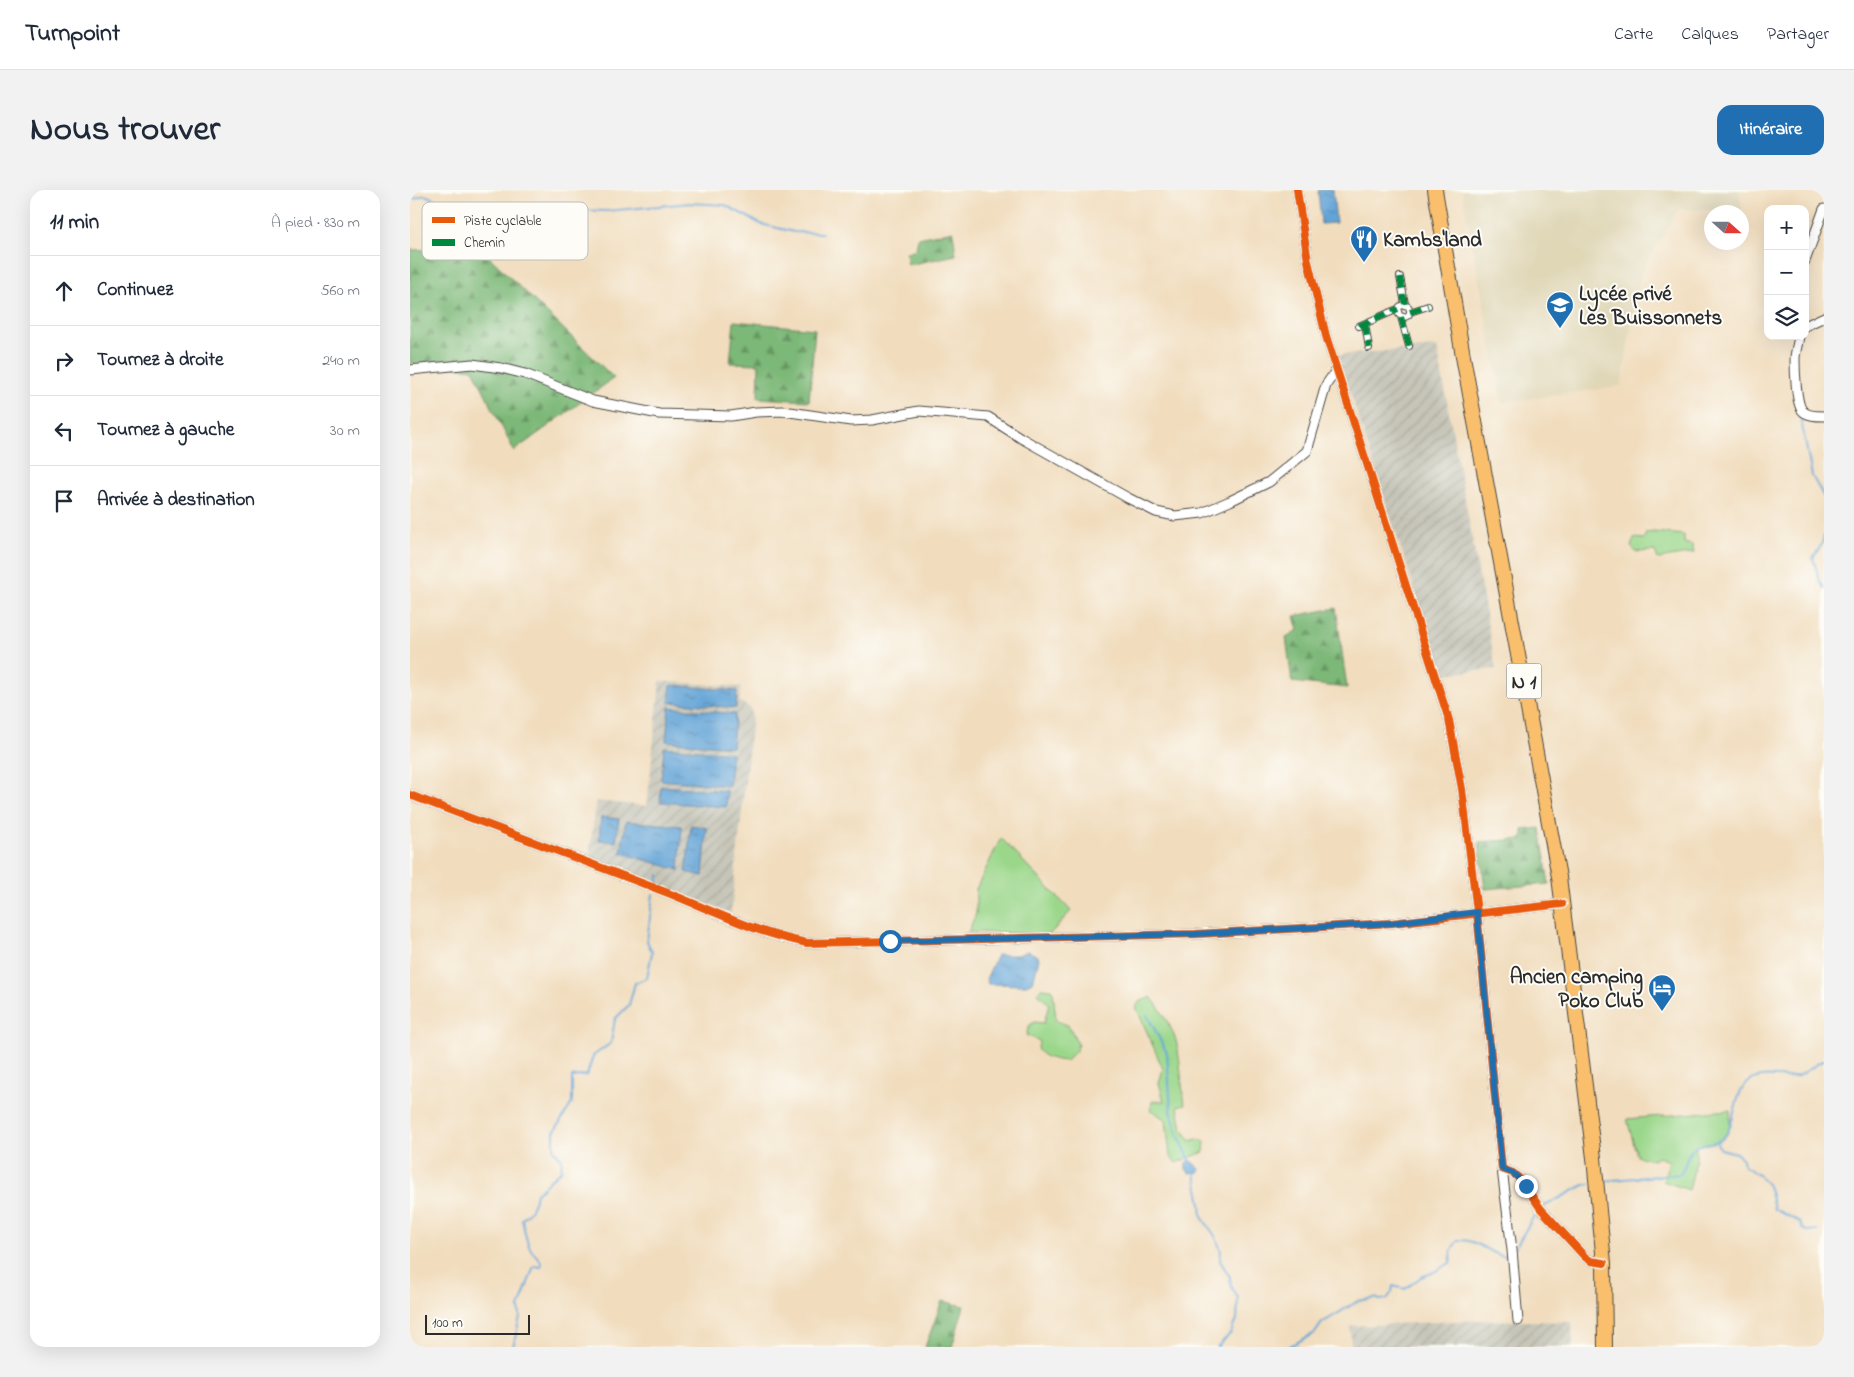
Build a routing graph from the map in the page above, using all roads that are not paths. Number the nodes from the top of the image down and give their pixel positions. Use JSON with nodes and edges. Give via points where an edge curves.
{"nodes":[{"id":1,"x":1297,"y":190,"type":"edge"},
{"id":2,"x":1435,"y":190,"type":"edge"},
{"id":3,"x":1824,"y":209,"type":"edge"},
{"id":4,"x":1809,"y":250,"type":"edge"},
{"id":5,"x":1400,"y":277,"type":"dead end"},
{"id":6,"x":1405,"y":304,"type":"junction"},
{"id":7,"x":1428,"y":306,"type":"dead end"},
{"id":8,"x":1398,"y":309,"type":"junction"},
{"id":9,"x":1410,"y":312,"type":"junction"},
{"id":10,"x":1401,"y":317,"type":"junction"},
{"id":11,"x":1824,"y":317,"type":"edge"},
{"id":12,"x":1809,"y":324,"type":"edge"},
{"id":13,"x":1799,"y":340,"type":"edge"},
{"id":14,"x":1409,"y":346,"type":"dead end"},
{"id":15,"x":1369,"y":348,"type":"dead end"},
{"id":16,"x":1337,"y":369,"type":"junction"},
{"id":17,"x":410,"y":370,"type":"edge"},
{"id":18,"x":1824,"y":416,"type":"edge"},
{"id":19,"x":410,"y":795,"type":"edge"},
{"id":20,"x":1562,"y":904,"type":"junction"},
{"id":21,"x":1477,"y":912,"type":"junction"},
{"id":22,"x":1502,"y":1169,"type":"junction"},
{"id":23,"x":1604,"y":1263,"type":"junction"},
{"id":24,"x":1518,"y":1321,"type":"dead end"},
{"id":25,"x":1605,"y":1347,"type":"edge"}],
"edges":[{"from":1,"to":16,"type":"street","via":[[1308,261]]},
{"from":2,"to":20,"type":"highway","number":"N 1"},
{"from":3,"to":4,"type":"street"},
{"from":5,"to":6,"type":"street"},
{"from":6,"to":8,"type":"street"},
{"from":6,"to":9,"type":"street"},
{"from":7,"to":9,"type":"street"},
{"from":8,"to":10,"type":"street"},
{"from":8,"to":15,"type":"street","via":[[1362,325]]},
{"from":9,"to":10,"type":"street","via":[[1408,316]]},
{"from":10,"to":14,"type":"street"},
{"from":11,"to":12,"type":"street"},
{"from":13,"to":18,"type":"street","via":[[1795,358],[1798,400],[1802,410],[1814,416]]},
{"from":16,"to":17,"type":"street","via":[[1326,385],[1307,451],[1261,486],[1202,513],[1175,516],[1156,512],[1128,498],[988,417],[919,411],[851,421],[783,411],[731,416],[659,414],[593,401],[501,368],[472,364]]},
{"from":16,"to":21,"type":"street","via":[[1449,720],[1462,789]]},
{"from":19,"to":21,"type":"street","via":[[676,896],[720,916],[807,943],[1196,934],[1392,923]]},
{"from":20,"to":21,"type":"street"},
{"from":20,"to":23,"type":"highway","number":"N 1","via":[[1579,1026]]},
{"from":21,"to":22,"type":"street"},
{"from":22,"to":23,"type":"street","via":[[1520,1179],[1541,1209],[1586,1257]]},
{"from":22,"to":24,"type":"street"},
{"from":23,"to":25,"type":"highway","number":"N 1"}]}
